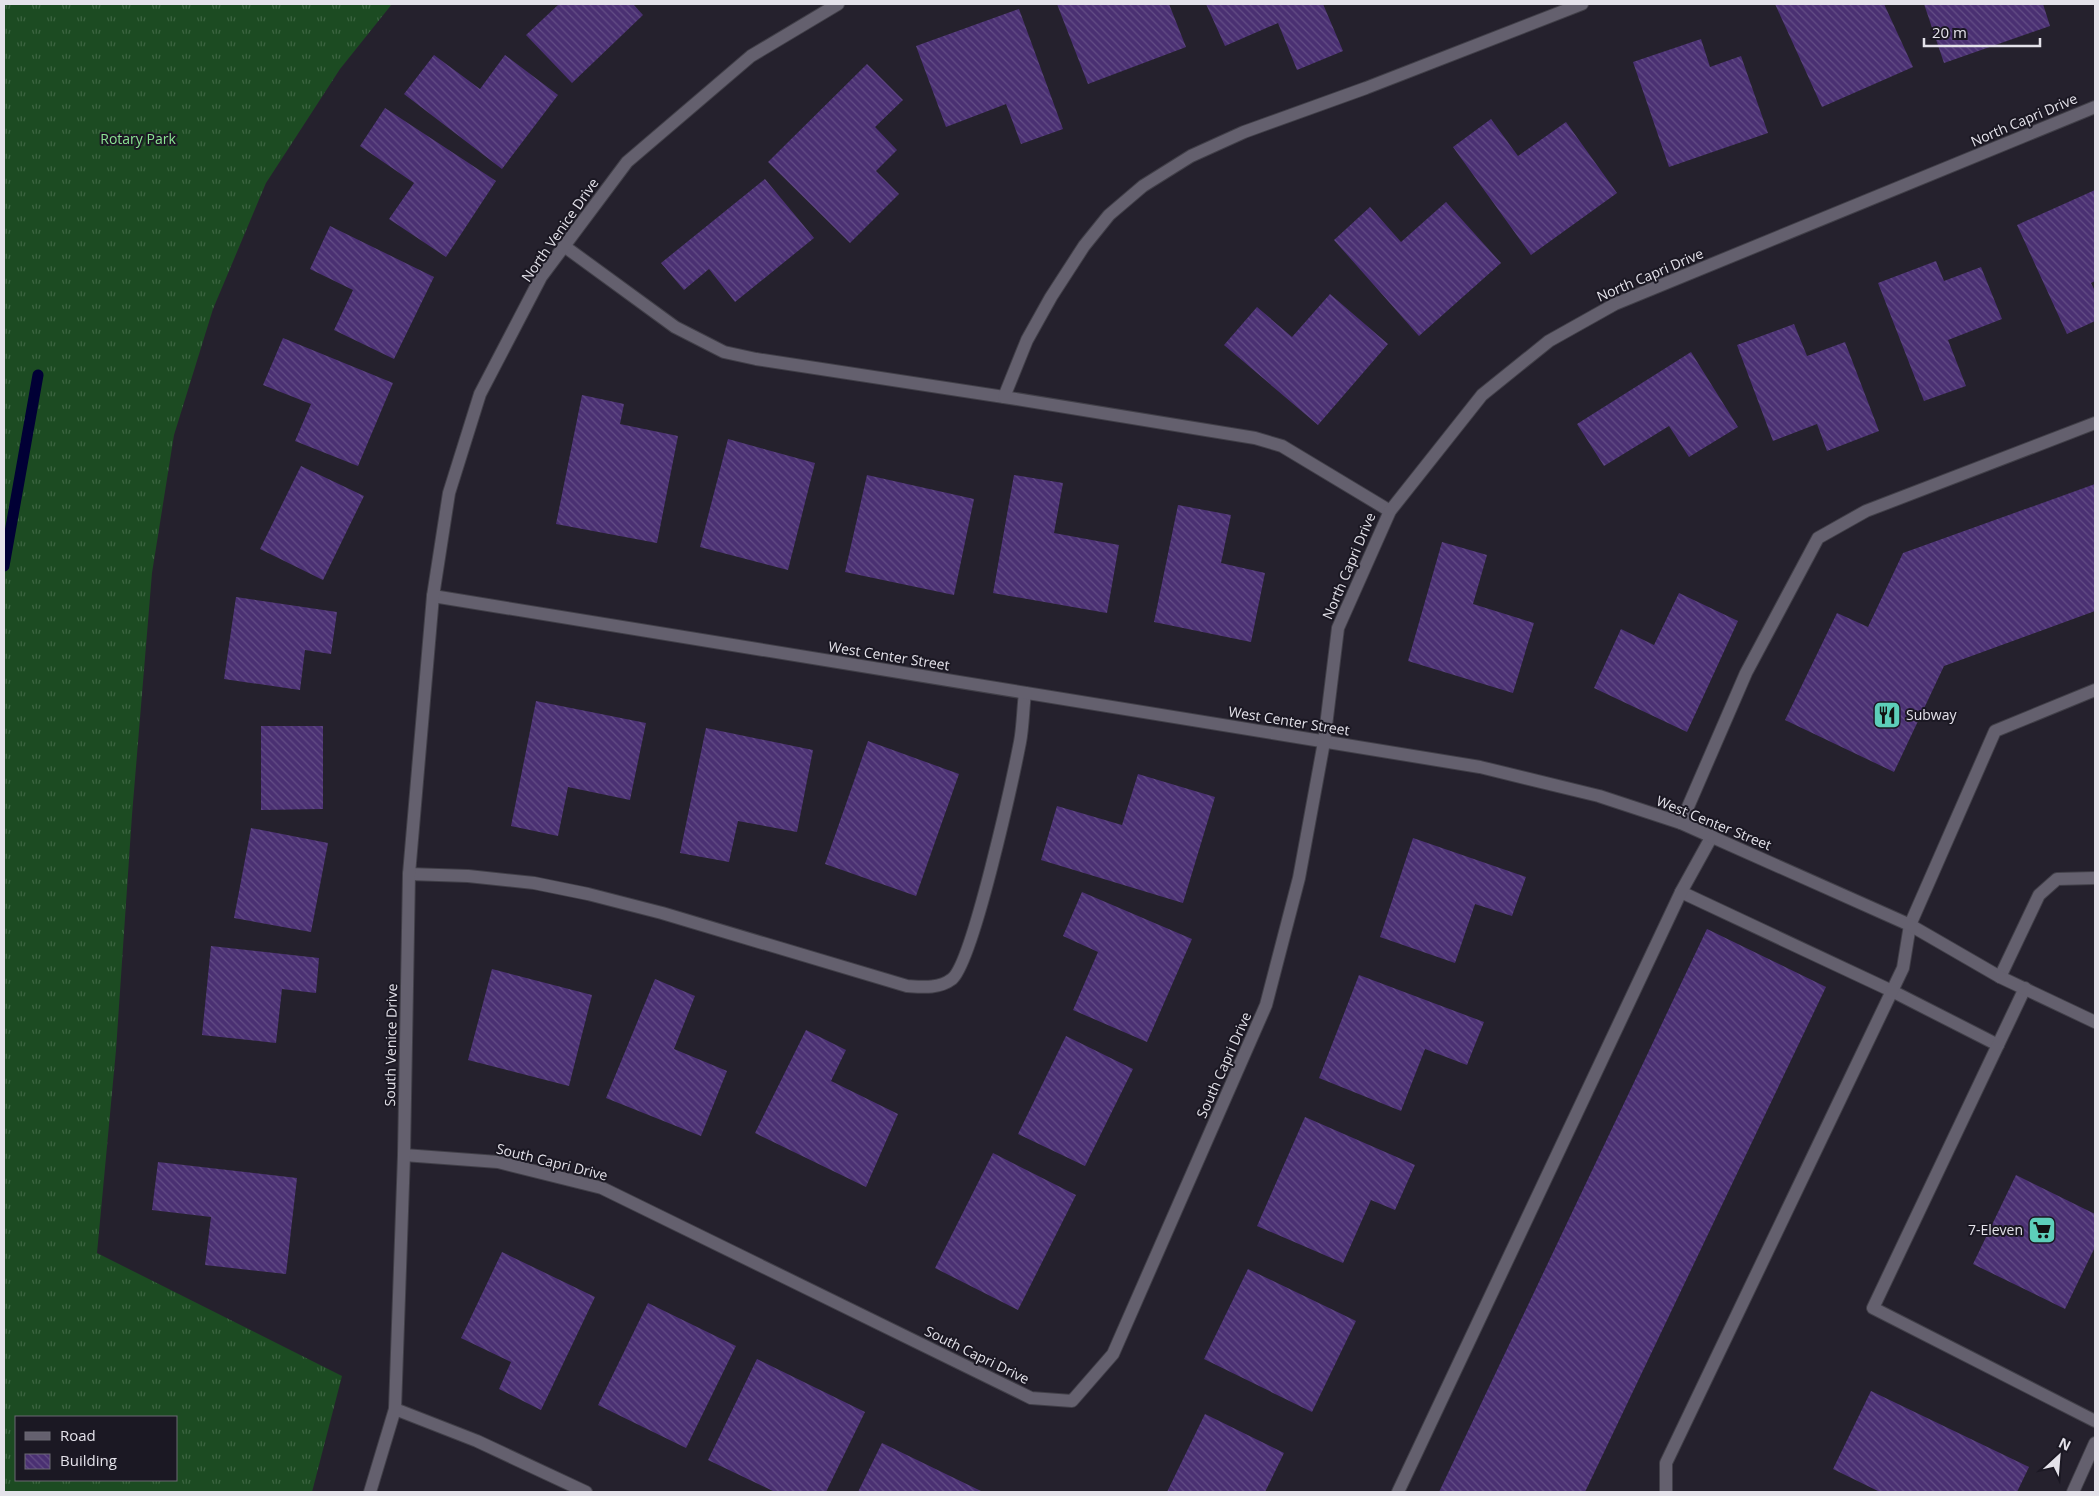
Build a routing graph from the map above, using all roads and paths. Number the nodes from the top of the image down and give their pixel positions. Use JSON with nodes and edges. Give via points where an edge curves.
{"nodes":[{"id":1,"x":1582,"y":4,"type":"edge"},
{"id":2,"x":829,"y":6,"type":"edge"},
{"id":3,"x":2095,"y":107,"type":"edge"},
{"id":4,"x":564,"y":246,"type":"junction"},
{"id":5,"x":1004,"y":397,"type":"junction"},
{"id":6,"x":2095,"y":423,"type":"edge"},
{"id":7,"x":1390,"y":511,"type":"junction"},
{"id":8,"x":433,"y":596,"type":"junction"},
{"id":9,"x":2095,"y":690,"type":"edge"},
{"id":10,"x":1025,"y":693,"type":"junction"},
{"id":11,"x":1324,"y":742,"type":"junction"},
{"id":12,"x":1681,"y":823,"type":"junction"},
{"id":13,"x":1712,"y":836,"type":"junction"},
{"id":14,"x":409,"y":874,"type":"junction"},
{"id":15,"x":2095,"y":878,"type":"edge"},
{"id":16,"x":1681,"y":892,"type":"junction"},
{"id":17,"x":1910,"y":925,"type":"junction"},
{"id":18,"x":2000,"y":977,"type":"junction"},
{"id":19,"x":2025,"y":988,"type":"junction"},
{"id":20,"x":1892,"y":991,"type":"junction"},
{"id":21,"x":2095,"y":1022,"type":"edge"},
{"id":22,"x":1998,"y":1045,"type":"junction"},
{"id":23,"x":404,"y":1155,"type":"junction"},
{"id":24,"x":395,"y":1409,"type":"junction"},
{"id":25,"x":2095,"y":1421,"type":"edge"},
{"id":26,"x":2095,"y":1443,"type":"edge"},
{"id":27,"x":370,"y":1492,"type":"edge"},
{"id":28,"x":586,"y":1492,"type":"edge"},
{"id":29,"x":1398,"y":1492,"type":"edge"},
{"id":30,"x":1666,"y":1492,"type":"edge"},
{"id":31,"x":2073,"y":1492,"type":"edge"}],
"edges":[{"from":1,"to":5,"type":"street","via":[[1244,132],[1191,156],[1143,186],[1109,215],[1084,246],[1027,340]]},
{"from":2,"to":4,"type":"street","name":"North Venice Drive","via":[[751,56],[627,162]]},
{"from":3,"to":7,"type":"street","name":"North Capri Drive","via":[[1615,304],[1582,322],[1549,341],[1482,394]]},
{"from":4,"to":5,"type":"street","via":[[675,327],[724,352]]},
{"from":4,"to":8,"type":"street","name":"North Venice Drive","via":[[541,277],[480,394],[449,493]]},
{"from":5,"to":7,"type":"street","via":[[1255,438],[1282,446]]},
{"from":6,"to":12,"type":"street","via":[[1866,511],[1818,538],[1746,673]]},
{"from":7,"to":11,"type":"street","name":"North Capri Drive","via":[[1338,628]]},
{"from":8,"to":10,"type":"street","name":"West Center Street"},
{"from":8,"to":14,"type":"street","name":"South Venice Drive"},
{"from":9,"to":17,"type":"street","via":[[1995,731]]},
{"from":10,"to":11,"type":"street","name":"West Center Street"},
{"from":10,"to":14,"type":"street","via":[[1020,741],[996,850],[969,946],[952,979],[936,986],[907,986],[662,912],[588,894],[534,883]]},
{"from":11,"to":12,"type":"street","name":"West Center Street","via":[[1480,767],[1599,796]]},
{"from":11,"to":23,"type":"street","name":"South Capri Drive","via":[[1299,878],[1266,1005],[1113,1354],[1072,1401],[1030,1398],[602,1188],[498,1162]]},
{"from":12,"to":13,"type":"street","name":"West Center Street"},
{"from":13,"to":16,"type":"street"},
{"from":13,"to":17,"type":"street","name":"West Center Street"},
{"from":14,"to":23,"type":"street","name":"South Venice Drive"},
{"from":15,"to":18,"type":"street","via":[[2057,878],[2039,895]]},
{"from":16,"to":20,"type":"street"},
{"from":16,"to":29,"type":"street"},
{"from":17,"to":18,"type":"street","name":"West Center Street"},
{"from":17,"to":20,"type":"street","via":[[1903,968]]},
{"from":18,"to":19,"type":"street","name":"West Center Street"},
{"from":19,"to":21,"type":"street","name":"West Center Street"},
{"from":19,"to":22,"type":"street"},
{"from":20,"to":22,"type":"street"},
{"from":20,"to":30,"type":"street","via":[[1666,1463]]},
{"from":22,"to":25,"type":"street","via":[[1873,1308]]},
{"from":23,"to":24,"type":"street","name":"South Venice Drive"},
{"from":24,"to":27,"type":"street","name":"South Venice Drive"},
{"from":24,"to":28,"type":"street","via":[[477,1441]]},
{"from":26,"to":31,"type":"street"}]}
